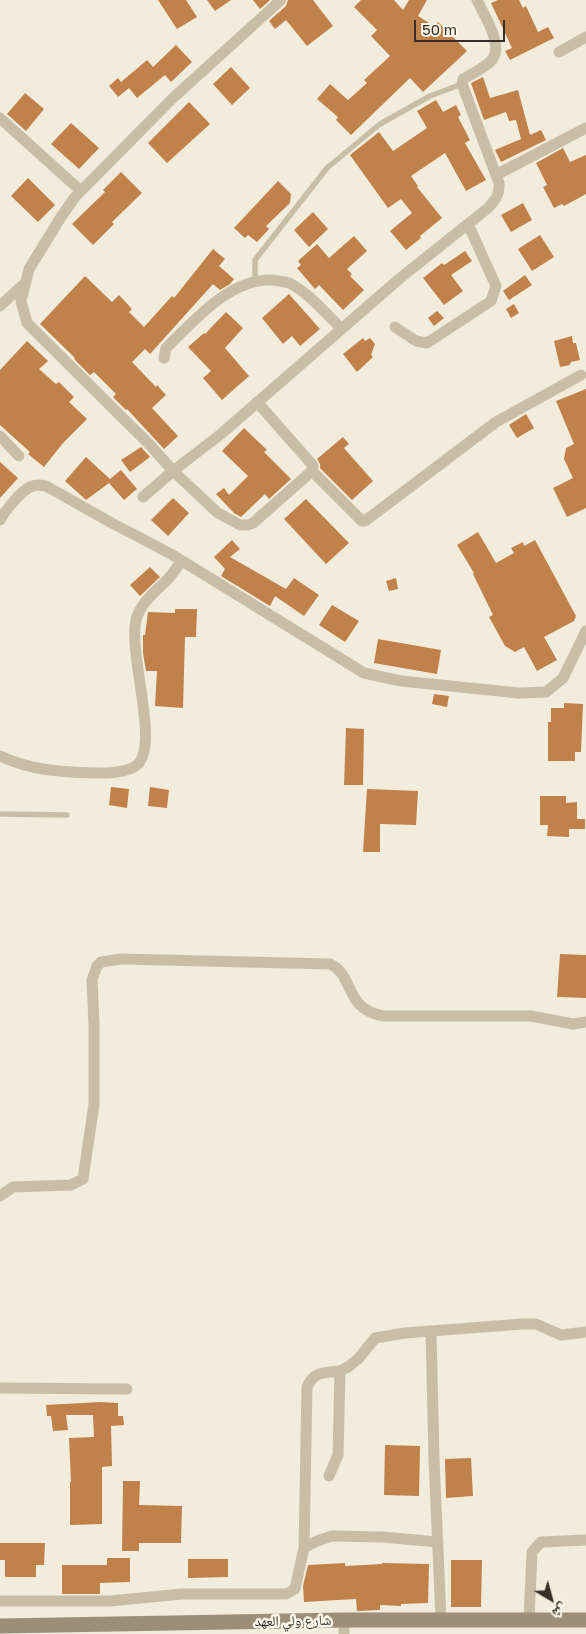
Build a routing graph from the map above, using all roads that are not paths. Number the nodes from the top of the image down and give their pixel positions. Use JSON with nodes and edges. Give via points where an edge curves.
{"nodes":[{"id":1,"x":281,"y":0,"type":"edge"},
{"id":2,"x":477,"y":0,"type":"edge"},
{"id":3,"x":586,"y":37,"type":"edge"},
{"id":4,"x":559,"y":52,"type":"dead end"},
{"id":5,"x":462,"y":84,"type":"junction"},
{"id":6,"x":0,"y":118,"type":"edge"},
{"id":7,"x":586,"y":128,"type":"edge"},
{"id":8,"x":496,"y":175,"type":"junction"},
{"id":9,"x":81,"y":191,"type":"junction"},
{"id":10,"x":468,"y":224,"type":"junction"},
{"id":11,"x":255,"y":281,"type":"junction"},
{"id":12,"x":24,"y":284,"type":"junction"},
{"id":13,"x":0,"y":306,"type":"edge"},
{"id":14,"x":395,"y":327,"type":"dead end"},
{"id":15,"x":342,"y":329,"type":"junction"},
{"id":16,"x":164,"y":358,"type":"dead end"},
{"id":17,"x":581,"y":375,"type":"dead end"},
{"id":18,"x":257,"y":402,"type":"junction"},
{"id":19,"x":0,"y":436,"type":"edge"},
{"id":20,"x":19,"y":456,"type":"dead end"},
{"id":21,"x":173,"y":471,"type":"junction"},
{"id":22,"x":312,"y":471,"type":"junction"},
{"id":23,"x":144,"y":497,"type":"dead end"},
{"id":24,"x":1,"y":514,"type":"edge"},
{"id":25,"x":182,"y":561,"type":"junction"},
{"id":26,"x":586,"y":631,"type":"edge"},
{"id":27,"x":0,"y":756,"type":"edge"},
{"id":28,"x":0,"y":814,"type":"edge"},
{"id":29,"x":67,"y":815,"type":"dead end"},
{"id":30,"x":586,"y":1022,"type":"edge"},
{"id":31,"x":0,"y":1196,"type":"edge"},
{"id":32,"x":431,"y":1331,"type":"junction"},
{"id":33,"x":586,"y":1332,"type":"edge"},
{"id":34,"x":340,"y":1371,"type":"junction"},
{"id":35,"x":0,"y":1388,"type":"edge"},
{"id":36,"x":127,"y":1389,"type":"dead end"},
{"id":37,"x":328,"y":1476,"type":"dead end"},
{"id":38,"x":586,"y":1540,"type":"edge"},
{"id":39,"x":438,"y":1542,"type":"junction"},
{"id":40,"x":304,"y":1548,"type":"junction"},
{"id":41,"x":0,"y":1602,"type":"edge"},
{"id":42,"x":441,"y":1619,"type":"junction"},
{"id":43,"x":529,"y":1620,"type":"junction"},
{"id":44,"x":586,"y":1620,"type":"edge"},
{"id":45,"x":0,"y":1626,"type":"edge"},
{"id":46,"x":344,"y":1627,"type":"edge"}],
"edges":[{"from":1,"to":9,"type":"street","via":[[173,98]]},
{"from":2,"to":5,"type":"street","via":[[494,35],[495,54],[491,61],[463,79]]},
{"from":3,"to":4,"type":"street"},
{"from":5,"to":8,"type":"street"},
{"from":5,"to":11,"type":"lane","via":[[430,96],[380,124],[327,168],[255,260]]},
{"from":6,"to":9,"type":"street"},
{"from":7,"to":8,"type":"street"},
{"from":8,"to":10,"type":"street","via":[[500,192],[488,208]]},
{"from":9,"to":12,"type":"street","via":[[29,269]]},
{"from":10,"to":14,"type":"street","via":[[496,286],[491,301],[427,343],[416,341]]},
{"from":10,"to":15,"type":"street"},
{"from":11,"to":15,"type":"street","via":[[289,282]]},
{"from":11,"to":16,"type":"street","via":[[221,298],[166,348]]},
{"from":12,"to":13,"type":"street"},
{"from":12,"to":21,"type":"street","via":[[21,301],[27,323]]},
{"from":15,"to":18,"type":"street"},
{"from":17,"to":22,"type":"street","via":[[496,422],[365,522]]},
{"from":18,"to":21,"type":"street"},
{"from":18,"to":22,"type":"street","via":[[313,466]]},
{"from":19,"to":20,"type":"street"},
{"from":21,"to":22,"type":"street","via":[[218,514],[244,526],[253,523]]},
{"from":21,"to":23,"type":"street"},
{"from":24,"to":25,"type":"street","via":[[29,487],[46,486]]},
{"from":25,"to":26,"type":"street","via":[[364,673],[400,681],[520,693],[546,692],[563,678]]},
{"from":25,"to":27,"type":"street","via":[[154,590],[136,621],[136,658],[146,739],[143,756],[136,766],[108,773],[55,772]]},
{"from":28,"to":29,"type":"lane"},
{"from":30,"to":31,"type":"street","via":[[573,1024],[531,1016],[374,1014],[364,1010],[340,971],[330,964],[106,960],[97,966],[92,980],[94,1104],[83,1179],[71,1185],[13,1187]]},
{"from":32,"to":33,"type":"street","via":[[536,1324],[561,1335]]},
{"from":32,"to":34,"type":"street","via":[[375,1338],[359,1358]]},
{"from":32,"to":39,"type":"street"},
{"from":34,"to":37,"type":"street","via":[[338,1455]]},
{"from":34,"to":40,"type":"street","via":[[320,1373],[311,1378],[307,1387]]},
{"from":35,"to":36,"type":"street"},
{"from":38,"to":43,"type":"street","via":[[541,1542],[532,1552]]},
{"from":39,"to":40,"type":"street","via":[[332,1536]]},
{"from":39,"to":42,"type":"street"},
{"from":40,"to":41,"type":"street","via":[[295,1589],[286,1594],[182,1594],[110,1600]]},
{"from":42,"to":43,"type":"main road","name":"شارع ولي العهد"},
{"from":42,"to":46,"type":"main road","name":"شارع ولي العهد"},
{"from":43,"to":44,"type":"main road","name":"شارع ولي العهد"},
{"from":45,"to":46,"type":"main road","name":"شارع ولي العهد"}]}
